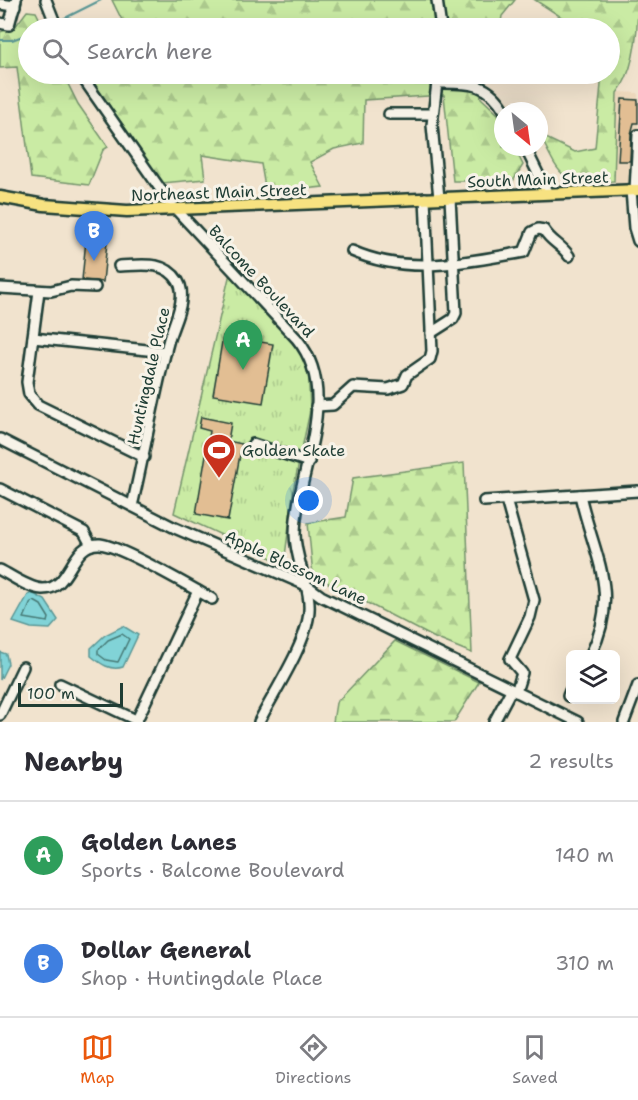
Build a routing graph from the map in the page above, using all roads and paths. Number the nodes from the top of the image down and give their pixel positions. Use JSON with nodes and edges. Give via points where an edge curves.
{"nodes":[{"id":1,"x":46,"y":0,"type":"edge"},
{"id":2,"x":437,"y":0,"type":"edge"},
{"id":3,"x":15,"y":3,"type":"edge"},
{"id":4,"x":0,"y":4,"type":"edge"},
{"id":5,"x":53,"y":18,"type":"edge"},
{"id":6,"x":440,"y":18,"type":"edge"},
{"id":7,"x":0,"y":23,"type":"edge"},
{"id":8,"x":87,"y":84,"type":"edge"},
{"id":9,"x":436,"y":84,"type":"edge"},
{"id":10,"x":468,"y":84,"type":"edge"},
{"id":11,"x":499,"y":102,"type":"edge"},
{"id":12,"x":389,"y":114,"type":"dead end"},
{"id":13,"x":432,"y":114,"type":"junction"},
{"id":14,"x":638,"y":135,"type":"edge"},
{"id":15,"x":529,"y":156,"type":"edge"},
{"id":16,"x":635,"y":190,"type":"edge"},
{"id":17,"x":547,"y":192,"type":"junction"},
{"id":18,"x":0,"y":197,"type":"edge"},
{"id":19,"x":425,"y":198,"type":"junction"},
{"id":20,"x":445,"y":198,"type":"junction"},
{"id":21,"x":177,"y":210,"type":"junction"},
{"id":22,"x":638,"y":242,"type":"edge"},
{"id":23,"x":352,"y":251,"type":"dead end"},
{"id":24,"x":569,"y":256,"type":"dead end"},
{"id":25,"x":452,"y":264,"type":"junction"},
{"id":26,"x":119,"y":266,"type":"dead end"},
{"id":27,"x":427,"y":267,"type":"junction"},
{"id":28,"x":95,"y":287,"type":"dead end"},
{"id":29,"x":0,"y":288,"type":"edge"},
{"id":30,"x":39,"y":291,"type":"junction"},
{"id":31,"x":431,"y":333,"type":"junction"},
{"id":32,"x":33,"y":338,"type":"junction"},
{"id":33,"x":166,"y":352,"type":"junction"},
{"id":34,"x":316,"y":406,"type":"junction"},
{"id":35,"x":0,"y":439,"type":"edge"},
{"id":36,"x":253,"y":444,"type":"dead end"},
{"id":37,"x":144,"y":458,"type":"junction"},
{"id":38,"x":309,"y":462,"type":"junction"},
{"id":39,"x":0,"y":489,"type":"edge"},
{"id":40,"x":638,"y":491,"type":"edge"},
{"id":41,"x":579,"y":495,"type":"junction"},
{"id":42,"x":506,"y":500,"type":"junction"},
{"id":43,"x":484,"y":501,"type":"dead end"},
{"id":44,"x":132,"y":506,"type":"junction"},
{"id":45,"x":91,"y":545,"type":"junction"},
{"id":46,"x":0,"y":570,"type":"edge"},
{"id":47,"x":306,"y":585,"type":"junction"},
{"id":48,"x":198,"y":591,"type":"junction"},
{"id":49,"x":212,"y":599,"type":"dead end"},
{"id":50,"x":593,"y":650,"type":"edge"},
{"id":51,"x":23,"y":667,"type":"dead end"},
{"id":52,"x":60,"y":684,"type":"dead end"},
{"id":53,"x":638,"y":685,"type":"edge"},
{"id":54,"x":513,"y":691,"type":"junction"},
{"id":55,"x":0,"y":715,"type":"edge"},
{"id":56,"x":136,"y":721,"type":"edge"},
{"id":57,"x":259,"y":722,"type":"edge"},
{"id":58,"x":494,"y":722,"type":"edge"},
{"id":59,"x":578,"y":722,"type":"edge"},
{"id":60,"x":624,"y":722,"type":"edge"}],
"edges":[{"from":1,"to":5,"type":"street"},
{"from":2,"to":6,"type":"street"},
{"from":3,"to":4,"type":"street"},
{"from":3,"to":7,"type":"street","via":[[9,25]]},
{"from":8,"to":21,"type":"street","name":"Balcome Boulevard"},
{"from":9,"to":13,"type":"street"},
{"from":10,"to":11,"type":"street","via":[[486,89]]},
{"from":12,"to":13,"type":"street"},
{"from":13,"to":20,"type":"street","via":[[433,155]]},
{"from":14,"to":16,"type":"street"},
{"from":15,"to":17,"type":"street"},
{"from":16,"to":17,"type":"main road","name":"South Main Street"},
{"from":16,"to":22,"type":"street","via":[[634,228]]},
{"from":17,"to":20,"type":"main road","name":"South Main Street"},
{"from":18,"to":21,"type":"main road","name":"Northeast Main Street","via":[[93,210]]},
{"from":19,"to":20,"type":"main road","name":"Northeast Main Street"},
{"from":19,"to":21,"type":"main road","name":"Northeast Main Street"},
{"from":19,"to":27,"type":"street"},
{"from":20,"to":25,"type":"street"},
{"from":21,"to":34,"type":"street","name":"Balcome Boulevard","via":[[302,345],[315,377]]},
{"from":23,"to":27,"type":"street"},
{"from":24,"to":25,"type":"street","via":[[564,248],[550,241],[544,230],[538,229],[532,232],[524,252]]},
{"from":25,"to":27,"type":"street"},
{"from":25,"to":31,"type":"street","via":[[456,314]]},
{"from":26,"to":33,"type":"street","name":"Huntingdale Place","via":[[164,267],[180,283],[182,299]]},
{"from":27,"to":31,"type":"street"},
{"from":28,"to":30,"type":"street"},
{"from":29,"to":30,"type":"street"},
{"from":30,"to":32,"type":"street"},
{"from":31,"to":34,"type":"street","via":[[430,359],[407,375],[403,384],[388,389],[353,387],[333,405]]},
{"from":32,"to":33,"type":"street"},
{"from":32,"to":37,"type":"street","via":[[27,382],[29,394],[38,405]]},
{"from":33,"to":37,"type":"street","name":"Huntingdale Place"},
{"from":34,"to":38,"type":"street","name":"Balcome Boulevard"},
{"from":35,"to":44,"type":"street","name":"Apple Blossom Lane"},
{"from":36,"to":38,"type":"street"},
{"from":37,"to":44,"type":"street","name":"Huntingdale Place"},
{"from":38,"to":47,"type":"street","name":"Balcome Boulevard","via":[[295,532],[297,557]]},
{"from":39,"to":45,"type":"street","via":[[84,532]]},
{"from":40,"to":41,"type":"street"},
{"from":41,"to":42,"type":"street"},
{"from":41,"to":50,"type":"street","via":[[606,592],[604,624]]},
{"from":42,"to":43,"type":"street"},
{"from":42,"to":54,"type":"street","via":[[534,595],[532,611],[510,659],[521,672]]},
{"from":44,"to":47,"type":"street","name":"Apple Blossom Lane"},
{"from":45,"to":46,"type":"street","via":[[78,555],[60,583],[51,587],[34,587]]},
{"from":45,"to":48,"type":"street","via":[[101,544],[120,551]]},
{"from":47,"to":54,"type":"street","name":"Apple Blossom Lane"},
{"from":47,"to":57,"type":"street","name":"Balcome Boulevard","via":[[310,604],[306,628]]},
{"from":48,"to":49,"type":"street"},
{"from":48,"to":56,"type":"street"},
{"from":51,"to":55,"type":"street"},
{"from":52,"to":56,"type":"street"},
{"from":53,"to":60,"type":"street"},
{"from":54,"to":58,"type":"street"},
{"from":54,"to":59,"type":"street","name":"Apple Blossom Lane"}]}
